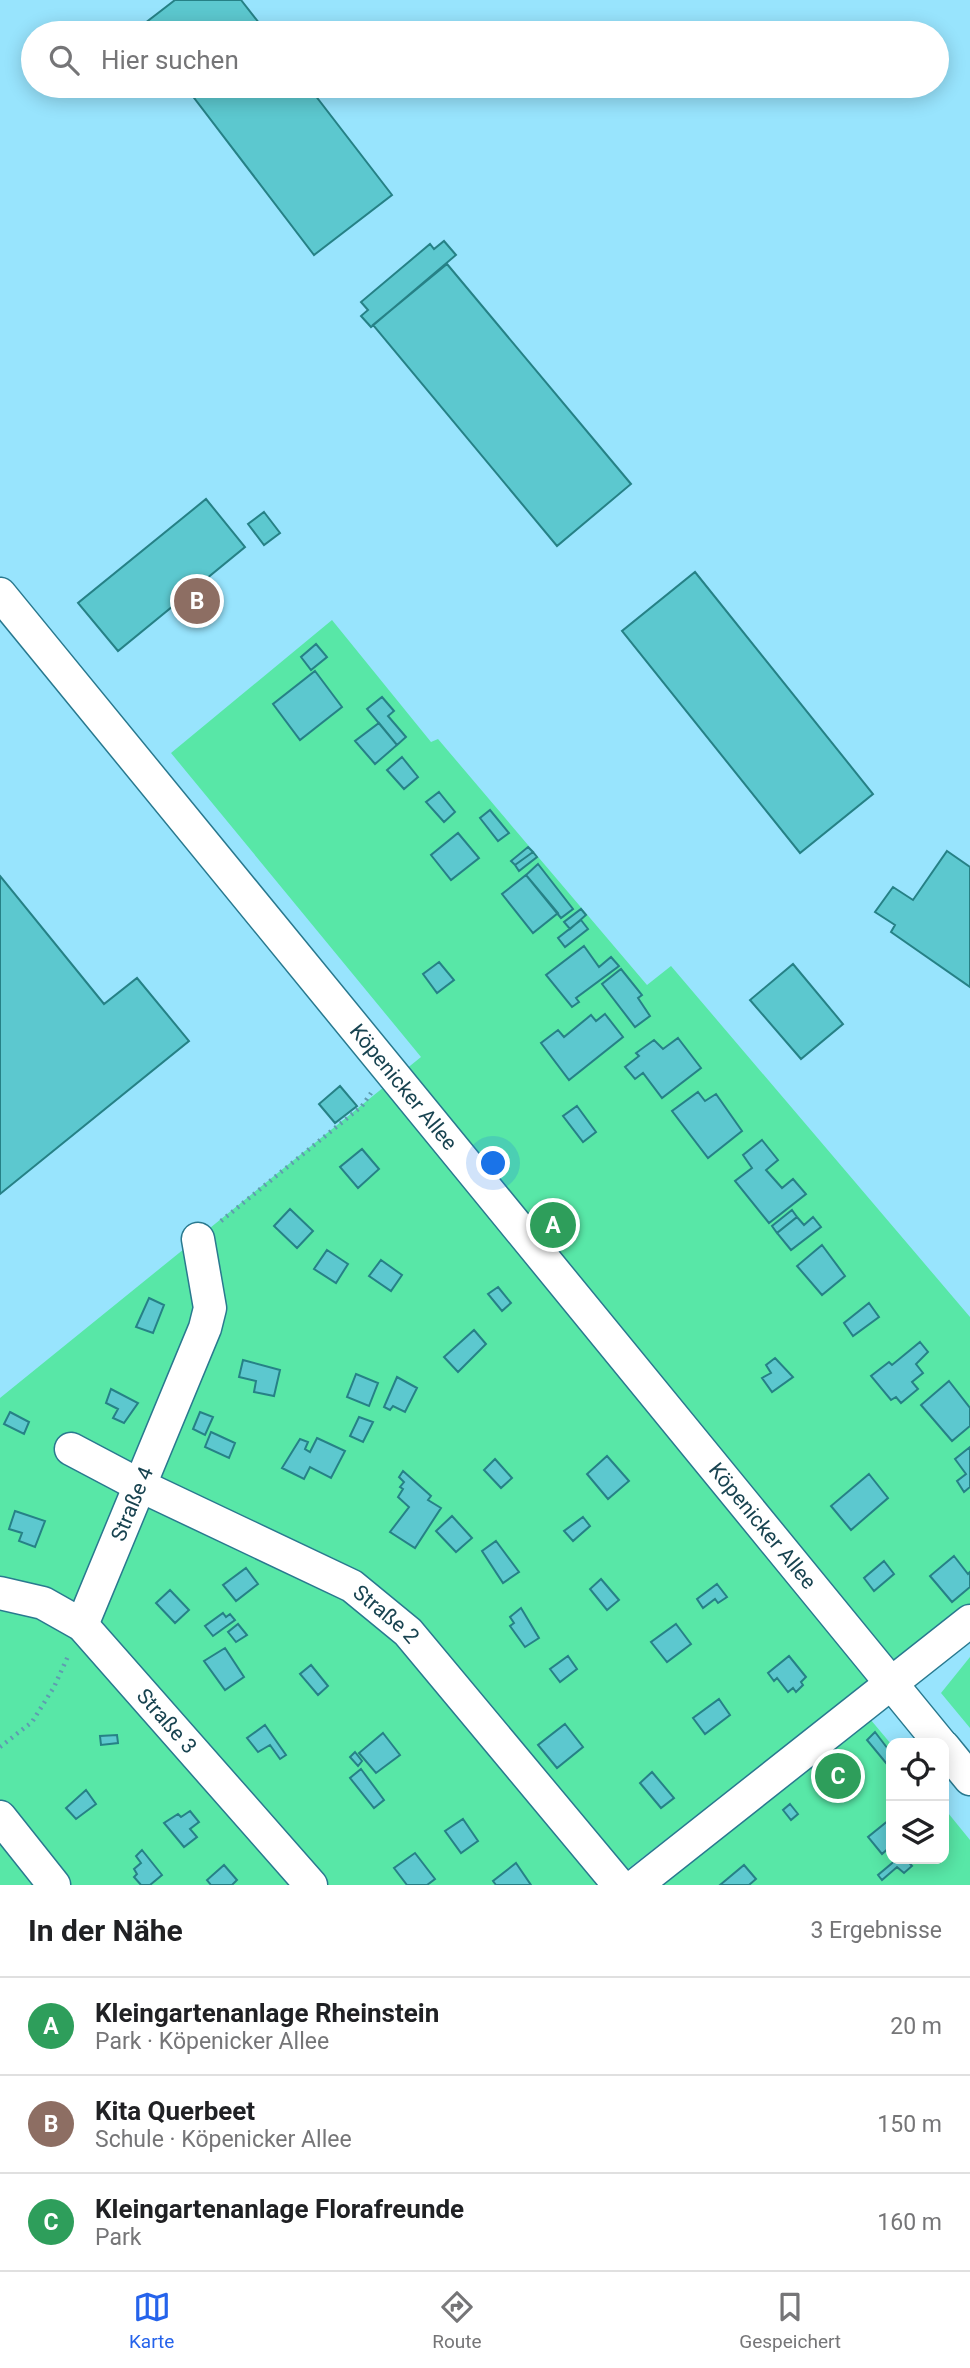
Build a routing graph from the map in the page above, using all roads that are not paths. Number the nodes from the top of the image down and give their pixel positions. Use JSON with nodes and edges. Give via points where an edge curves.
{"nodes":[{"id":1,"x":0,"y":594,"type":"edge"},
{"id":2,"x":198,"y":1239,"type":"road end"},
{"id":3,"x":71,"y":1449,"type":"dead end"},
{"id":4,"x":141,"y":1486,"type":"junction"},
{"id":5,"x":0,"y":1593,"type":"edge"},
{"id":6,"x":970,"y":1621,"type":"edge"},
{"id":7,"x":82,"y":1625,"type":"junction"},
{"id":8,"x":892,"y":1685,"type":"junction"},
{"id":9,"x":936,"y":1738,"type":"edge"},
{"id":10,"x":949,"y":1753,"type":"edge"},
{"id":11,"x":970,"y":1779,"type":"edge"},
{"id":12,"x":0,"y":1817,"type":"edge"},
{"id":13,"x":54,"y":1885,"type":"edge"},
{"id":14,"x":311,"y":1885,"type":"edge"},
{"id":15,"x":619,"y":1885,"type":"edge"},
{"id":16,"x":636,"y":1885,"type":"edge"}],
"edges":[{"from":1,"to":8,"type":"street","name":"Köpenicker Allee"},
{"from":2,"to":4,"type":"street","name":"Straße 4","via":[[210,1308]]},
{"from":3,"to":4,"type":"street","name":"Straße 2"},
{"from":4,"to":7,"type":"street","name":"Straße 4"},
{"from":4,"to":15,"type":"street","name":"Straße 2","via":[[352,1586],[408,1632]]},
{"from":5,"to":7,"type":"street","name":"Straße 3","via":[[43,1603]]},
{"from":6,"to":8,"type":"street"},
{"from":7,"to":14,"type":"street","name":"Straße 3"},
{"from":8,"to":9,"type":"street","name":"Köpenicker Allee"},
{"from":8,"to":16,"type":"street"},
{"from":10,"to":11,"type":"street"},
{"from":12,"to":13,"type":"street"}]}
